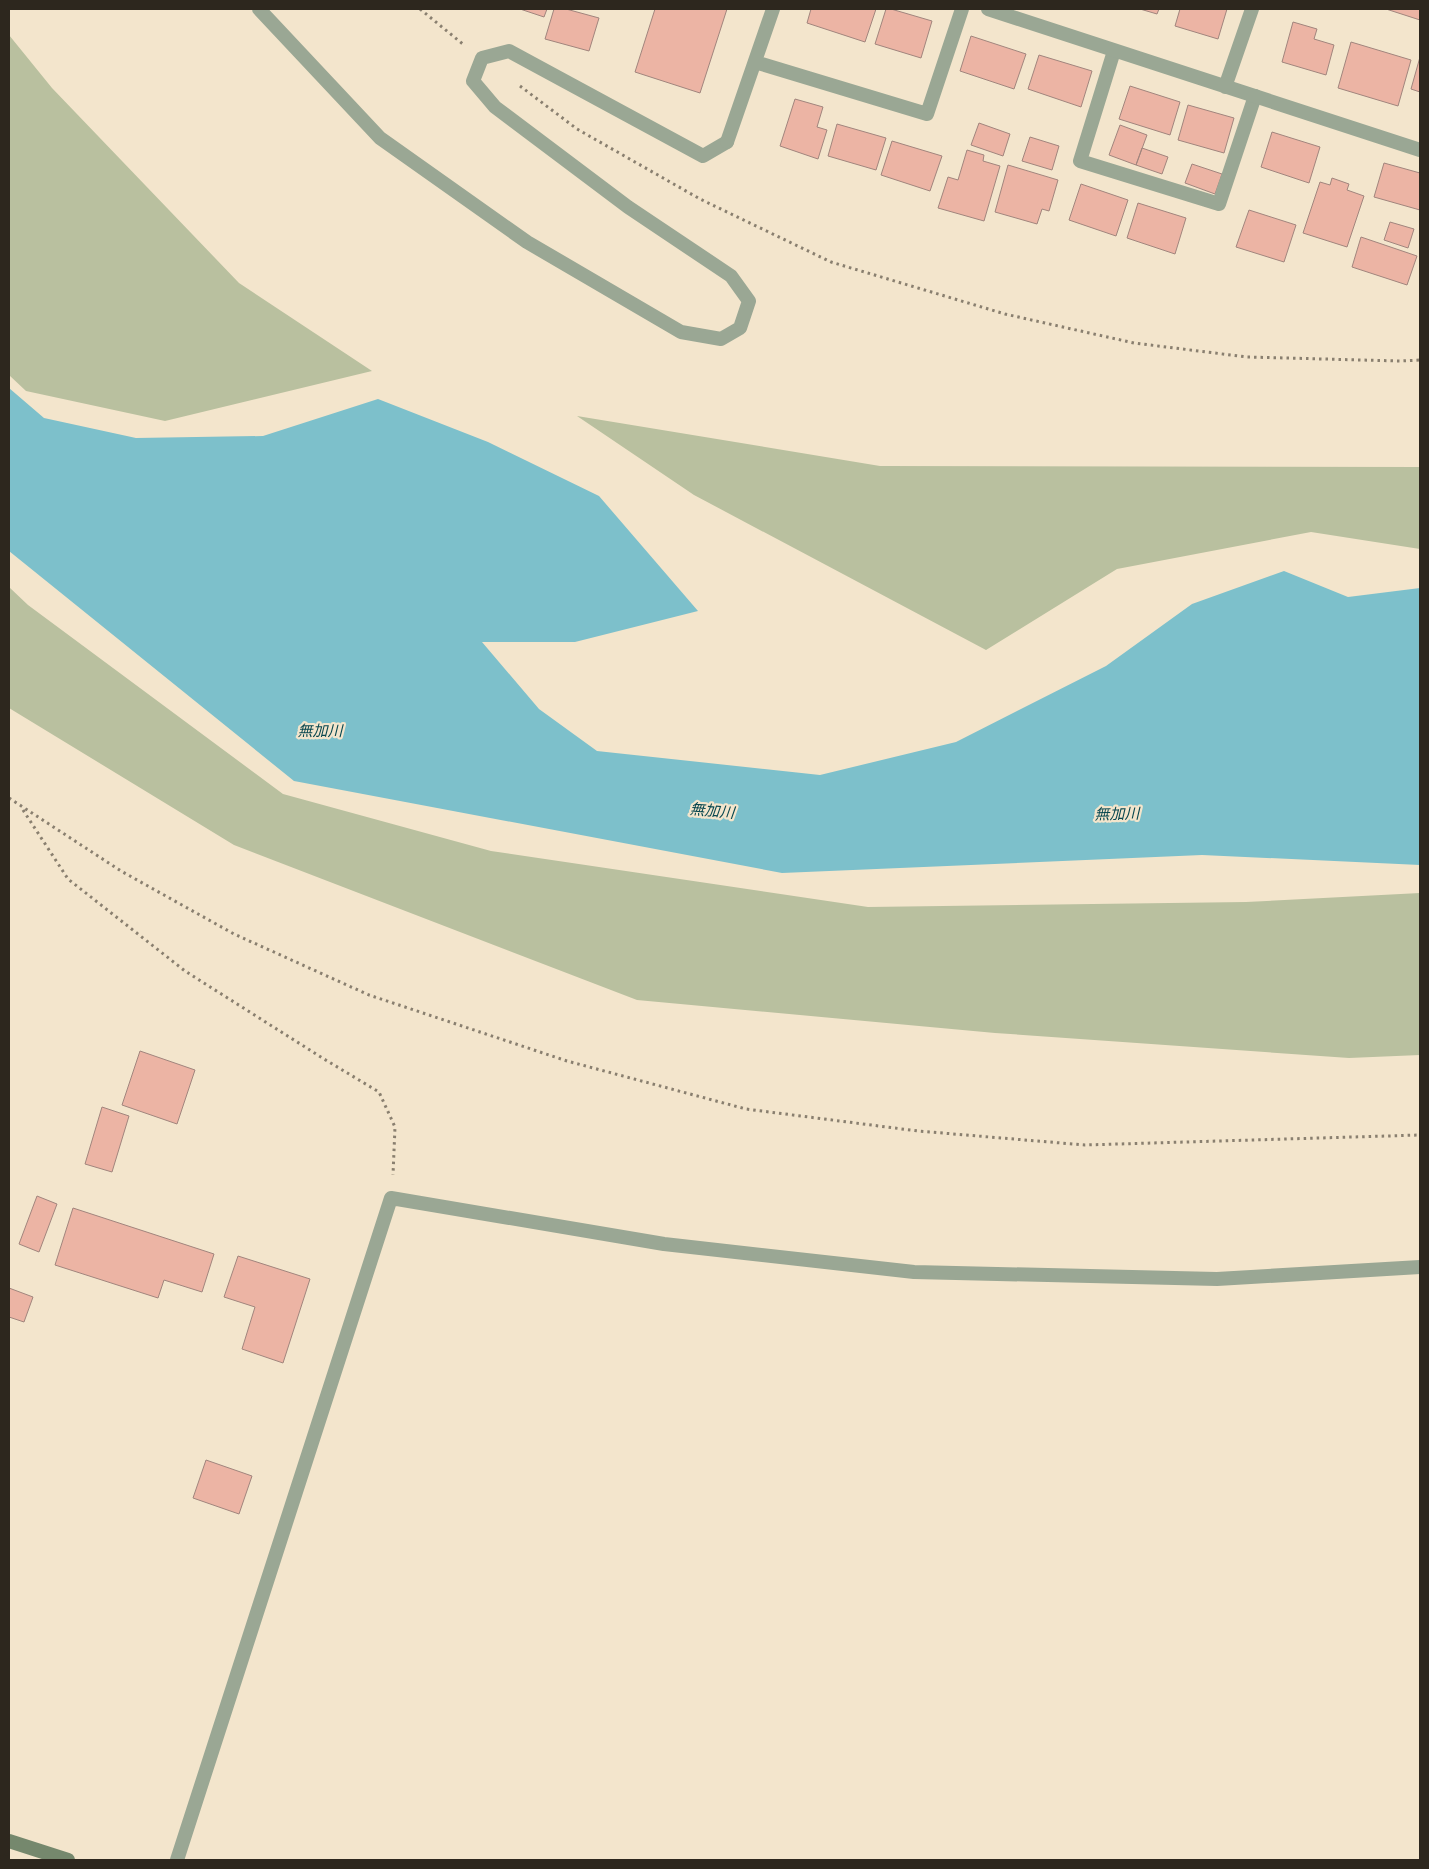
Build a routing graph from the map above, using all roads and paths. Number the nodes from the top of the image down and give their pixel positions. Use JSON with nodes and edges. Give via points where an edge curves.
{"nodes":[{"id":1,"x":259,"y":9,"type":"edge"},
{"id":2,"x":420,"y":9,"type":"edge"},
{"id":3,"x":773,"y":9,"type":"edge"},
{"id":4,"x":962,"y":9,"type":"edge"},
{"id":5,"x":988,"y":9,"type":"edge"},
{"id":6,"x":1252,"y":9,"type":"edge"},
{"id":7,"x":1114,"y":51,"type":"junction"},
{"id":8,"x":482,"y":58,"type":"junction"},
{"id":9,"x":754,"y":62,"type":"junction"},
{"id":10,"x":514,"y":82,"type":"dead end"},
{"id":11,"x":1225,"y":87,"type":"junction"},
{"id":12,"x":1255,"y":96,"type":"junction"},
{"id":13,"x":1420,"y":150,"type":"edge"},
{"id":14,"x":1420,"y":360,"type":"edge"},
{"id":15,"x":9,"y":798,"type":"edge"},
{"id":16,"x":21,"y":807,"type":"junction"},
{"id":17,"x":1420,"y":1135,"type":"edge"},
{"id":18,"x":391,"y":1198,"type":"junction"},
{"id":19,"x":1420,"y":1267,"type":"edge"},
{"id":20,"x":9,"y":1841,"type":"edge"},
{"id":21,"x":68,"y":1860,"type":"edge"},
{"id":22,"x":177,"y":1860,"type":"edge"}],
"edges":[{"from":1,"to":8,"type":"street","via":[[380,138],[527,242],[681,332],[721,339],[740,328],[749,301],[732,276],[628,207],[495,107],[473,81]]},
{"from":2,"to":8,"type":"path"},
{"from":3,"to":9,"type":"street"},
{"from":4,"to":9,"type":"street","via":[[927,114]]},
{"from":5,"to":7,"type":"street"},
{"from":6,"to":11,"type":"street"},
{"from":7,"to":11,"type":"street"},
{"from":7,"to":12,"type":"street","via":[[1080,161],[1219,204]]},
{"from":8,"to":9,"type":"street","via":[[509,51],[703,156],[727,142]]},
{"from":10,"to":14,"type":"path","via":[[577,129],[700,199],[830,262],[1005,314],[1134,343],[1248,358]]},
{"from":11,"to":12,"type":"street"},
{"from":12,"to":13,"type":"street"},
{"from":15,"to":16,"type":"path"},
{"from":16,"to":17,"type":"path","via":[[121,871],[234,934],[369,995],[567,1061],[746,1109],[918,1131],[1085,1145]]},
{"from":16,"to":18,"type":"path","via":[[68,879],[185,971],[379,1092],[395,1128]]},
{"from":18,"to":19,"type":"street","via":[[664,1244],[914,1272],[1217,1279]]},
{"from":18,"to":22,"type":"street"},
{"from":20,"to":21,"type":"main road"}]}
